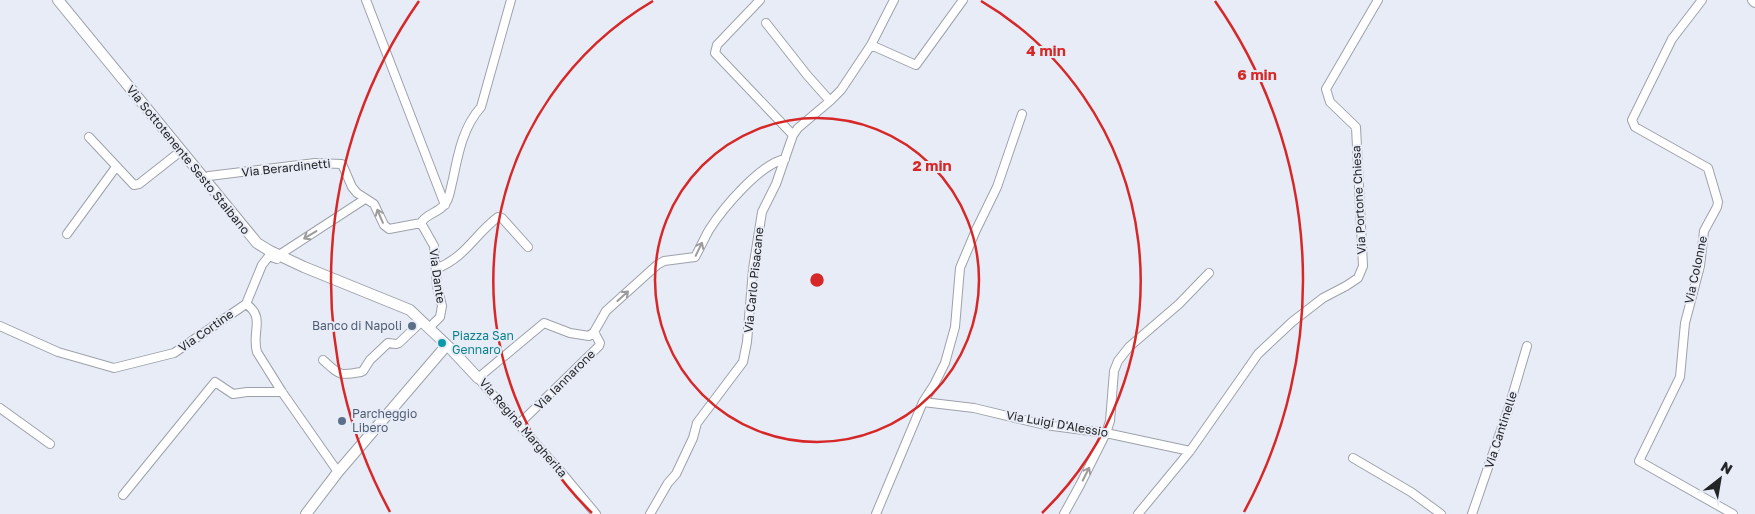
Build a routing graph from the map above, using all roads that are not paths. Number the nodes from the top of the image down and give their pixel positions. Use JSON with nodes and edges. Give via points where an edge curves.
{"nodes":[{"id":1,"x":58,"y":0,"type":"edge"},
{"id":2,"x":366,"y":0,"type":"edge"},
{"id":3,"x":511,"y":0,"type":"edge"},
{"id":4,"x":760,"y":0,"type":"edge"},
{"id":5,"x":894,"y":0,"type":"edge"},
{"id":6,"x":963,"y":0,"type":"edge"},
{"id":7,"x":1378,"y":0,"type":"edge"},
{"id":8,"x":1702,"y":0,"type":"edge"},
{"id":9,"x":766,"y":23,"type":"dead end"},
{"id":10,"x":871,"y":45,"type":"junction"},
{"id":11,"x":830,"y":101,"type":"junction"},
{"id":12,"x":1022,"y":114,"type":"dead end"},
{"id":13,"x":793,"y":135,"type":"junction"},
{"id":14,"x":89,"y":137,"type":"dead end"},
{"id":15,"x":181,"y":151,"type":"junction"},
{"id":16,"x":785,"y":159,"type":"junction"},
{"id":17,"x":116,"y":167,"type":"junction"},
{"id":18,"x":203,"y":178,"type":"junction"},
{"id":19,"x":366,"y":199,"type":"junction"},
{"id":20,"x":445,"y":205,"type":"junction"},
{"id":21,"x":421,"y":223,"type":"junction"},
{"id":22,"x":67,"y":234,"type":"dead end"},
{"id":23,"x":528,"y":248,"type":"dead end"},
{"id":24,"x":279,"y":255,"type":"junction"},
{"id":25,"x":436,"y":269,"type":"junction"},
{"id":26,"x":1208,"y":273,"type":"dead end"},
{"id":27,"x":325,"y":274,"type":"junction"},
{"id":28,"x":246,"y":304,"type":"junction"},
{"id":29,"x":425,"y":324,"type":"junction"},
{"id":30,"x":0,"y":326,"type":"edge"},
{"id":31,"x":594,"y":332,"type":"junction"},
{"id":32,"x":446,"y":346,"type":"junction"},
{"id":33,"x":1527,"y":346,"type":"dead end"},
{"id":34,"x":323,"y":360,"type":"dead end"},
{"id":35,"x":478,"y":378,"type":"junction"},
{"id":36,"x":282,"y":392,"type":"junction"},
{"id":37,"x":923,"y":402,"type":"junction"},
{"id":38,"x":0,"y":408,"type":"edge"},
{"id":39,"x":519,"y":424,"type":"junction"},
{"id":40,"x":1106,"y":433,"type":"junction"},
{"id":41,"x":50,"y":444,"type":"dead end"},
{"id":42,"x":1190,"y":451,"type":"junction"},
{"id":43,"x":1353,"y":458,"type":"dead end"},
{"id":44,"x":338,"y":472,"type":"junction"},
{"id":45,"x":122,"y":495,"type":"dead end"},
{"id":46,"x":306,"y":514,"type":"edge"},
{"id":47,"x":596,"y":514,"type":"edge"},
{"id":48,"x":650,"y":514,"type":"edge"},
{"id":49,"x":876,"y":514,"type":"edge"},
{"id":50,"x":1064,"y":514,"type":"edge"},
{"id":51,"x":1138,"y":514,"type":"edge"},
{"id":52,"x":1441,"y":514,"type":"edge"},
{"id":53,"x":1472,"y":514,"type":"edge"},
{"id":54,"x":1733,"y":514,"type":"edge"}],
"edges":[{"from":1,"to":15,"type":"street","name":"Via Sottotenente Sesto Staibano"},
{"from":2,"to":20,"type":"street"},
{"from":3,"to":20,"type":"street","via":[[481,108],[472,116],[464,135]]},
{"from":4,"to":13,"type":"street","via":[[717,45],[714,53]]},
{"from":5,"to":10,"type":"street","name":"Via Carlo Pisacane"},
{"from":6,"to":10,"type":"street","via":[[916,65]]},
{"from":7,"to":42,"type":"street","name":"Via Portone Chiesa","via":[[1326,89],[1330,102],[1356,127],[1363,266],[1358,278],[1323,298],[1258,354]]},
{"from":8,"to":54,"type":"street","name":"Via Colonne","via":[[1672,39],[1632,120],[1635,127],[1708,168],[1718,202],[1704,231],[1700,266],[1684,323],[1680,377],[1640,461]]},
{"from":9,"to":11,"type":"street"},
{"from":10,"to":11,"type":"street","name":"Via Carlo Pisacane"},
{"from":11,"to":13,"type":"street","name":"Via Carlo Pisacane"},
{"from":12,"to":37,"type":"street","via":[[997,187],[960,268],[954,327],[944,363]]},
{"from":13,"to":16,"type":"street","name":"Via Carlo Pisacane"},
{"from":14,"to":17,"type":"street"},
{"from":15,"to":17,"type":"street","via":[[140,184],[134,185]]},
{"from":15,"to":18,"type":"street","name":"Via Sottotenente Sesto Staibano"},
{"from":31,"to":16,"type":"street","name":"Via Iannarone","one_way":true,"via":[[606,311],[657,265],[695,257],[711,227],[742,189],[777,160]]},
{"from":16,"to":48,"type":"street","name":"Via Carlo Pisacane","via":[[762,212],[742,362],[697,423],[676,474]]},
{"from":17,"to":22,"type":"street"},
{"from":18,"to":19,"type":"street","name":"Via Berardinetti","via":[[336,162],[345,166],[350,183]]},
{"from":18,"to":24,"type":"street","name":"Via Sottotenente Sesto Staibano","via":[[252,238]]},
{"from":21,"to":19,"type":"street","name":"Via Berardinetti","one_way":true,"via":[[389,229],[374,204]]},
{"from":19,"to":24,"type":"street","one_way":true},
{"from":20,"to":21,"type":"street"},
{"from":21,"to":25,"type":"street","name":"Via Dante","via":[[434,246]]},
{"from":23,"to":25,"type":"street","via":[[498,217],[469,247]]},
{"from":24,"to":27,"type":"street","name":"Via Sottotenente Sesto Staibano"},
{"from":25,"to":29,"type":"street","name":"Via Dante","via":[[442,306],[440,317]]},
{"from":26,"to":40,"type":"street","via":[[1118,361]]},
{"from":27,"to":28,"type":"street","name":"Via Cortine","via":[[319,276],[269,256]]},
{"from":27,"to":29,"type":"street","name":"Via Sottotenente Sesto Staibano","via":[[410,310]]},
{"from":28,"to":30,"type":"street","name":"Via Cortine","via":[[174,353],[114,368],[58,352]]},
{"from":28,"to":36,"type":"street","via":[[256,315],[257,352]]},
{"from":29,"to":32,"type":"street","name":"Via Sottotenente Sesto Staibano"},
{"from":29,"to":34,"type":"street","name":"Via Dante","via":[[399,343],[388,343],[361,372],[339,374]]},
{"from":31,"to":35,"type":"street","via":[[587,337],[544,324]]},
{"from":31,"to":39,"type":"street","name":"Via Iannarone","via":[[599,346]]},
{"from":32,"to":35,"type":"street","name":"Via Regina Margherita"},
{"from":32,"to":44,"type":"street"},
{"from":33,"to":53,"type":"street","name":"Via Cantinelle"},
{"from":35,"to":39,"type":"street","name":"Via Regina Margherita"},
{"from":36,"to":44,"type":"street"},
{"from":36,"to":45,"type":"street","via":[[233,394],[215,382]]},
{"from":37,"to":40,"type":"street","name":"Via Luigi D'Alessio","via":[[974,408],[1045,425]]},
{"from":37,"to":49,"type":"street"},
{"from":38,"to":41,"type":"street"},
{"from":39,"to":47,"type":"street","name":"Via Regina Margherita"},
{"from":40,"to":42,"type":"street","name":"Via Luigi D'Alessio"},
{"from":50,"to":40,"type":"street","one_way":true},
{"from":42,"to":51,"type":"street","name":"Via Portone Chiesa"},
{"from":43,"to":52,"type":"street"},
{"from":44,"to":46,"type":"street"}]}
